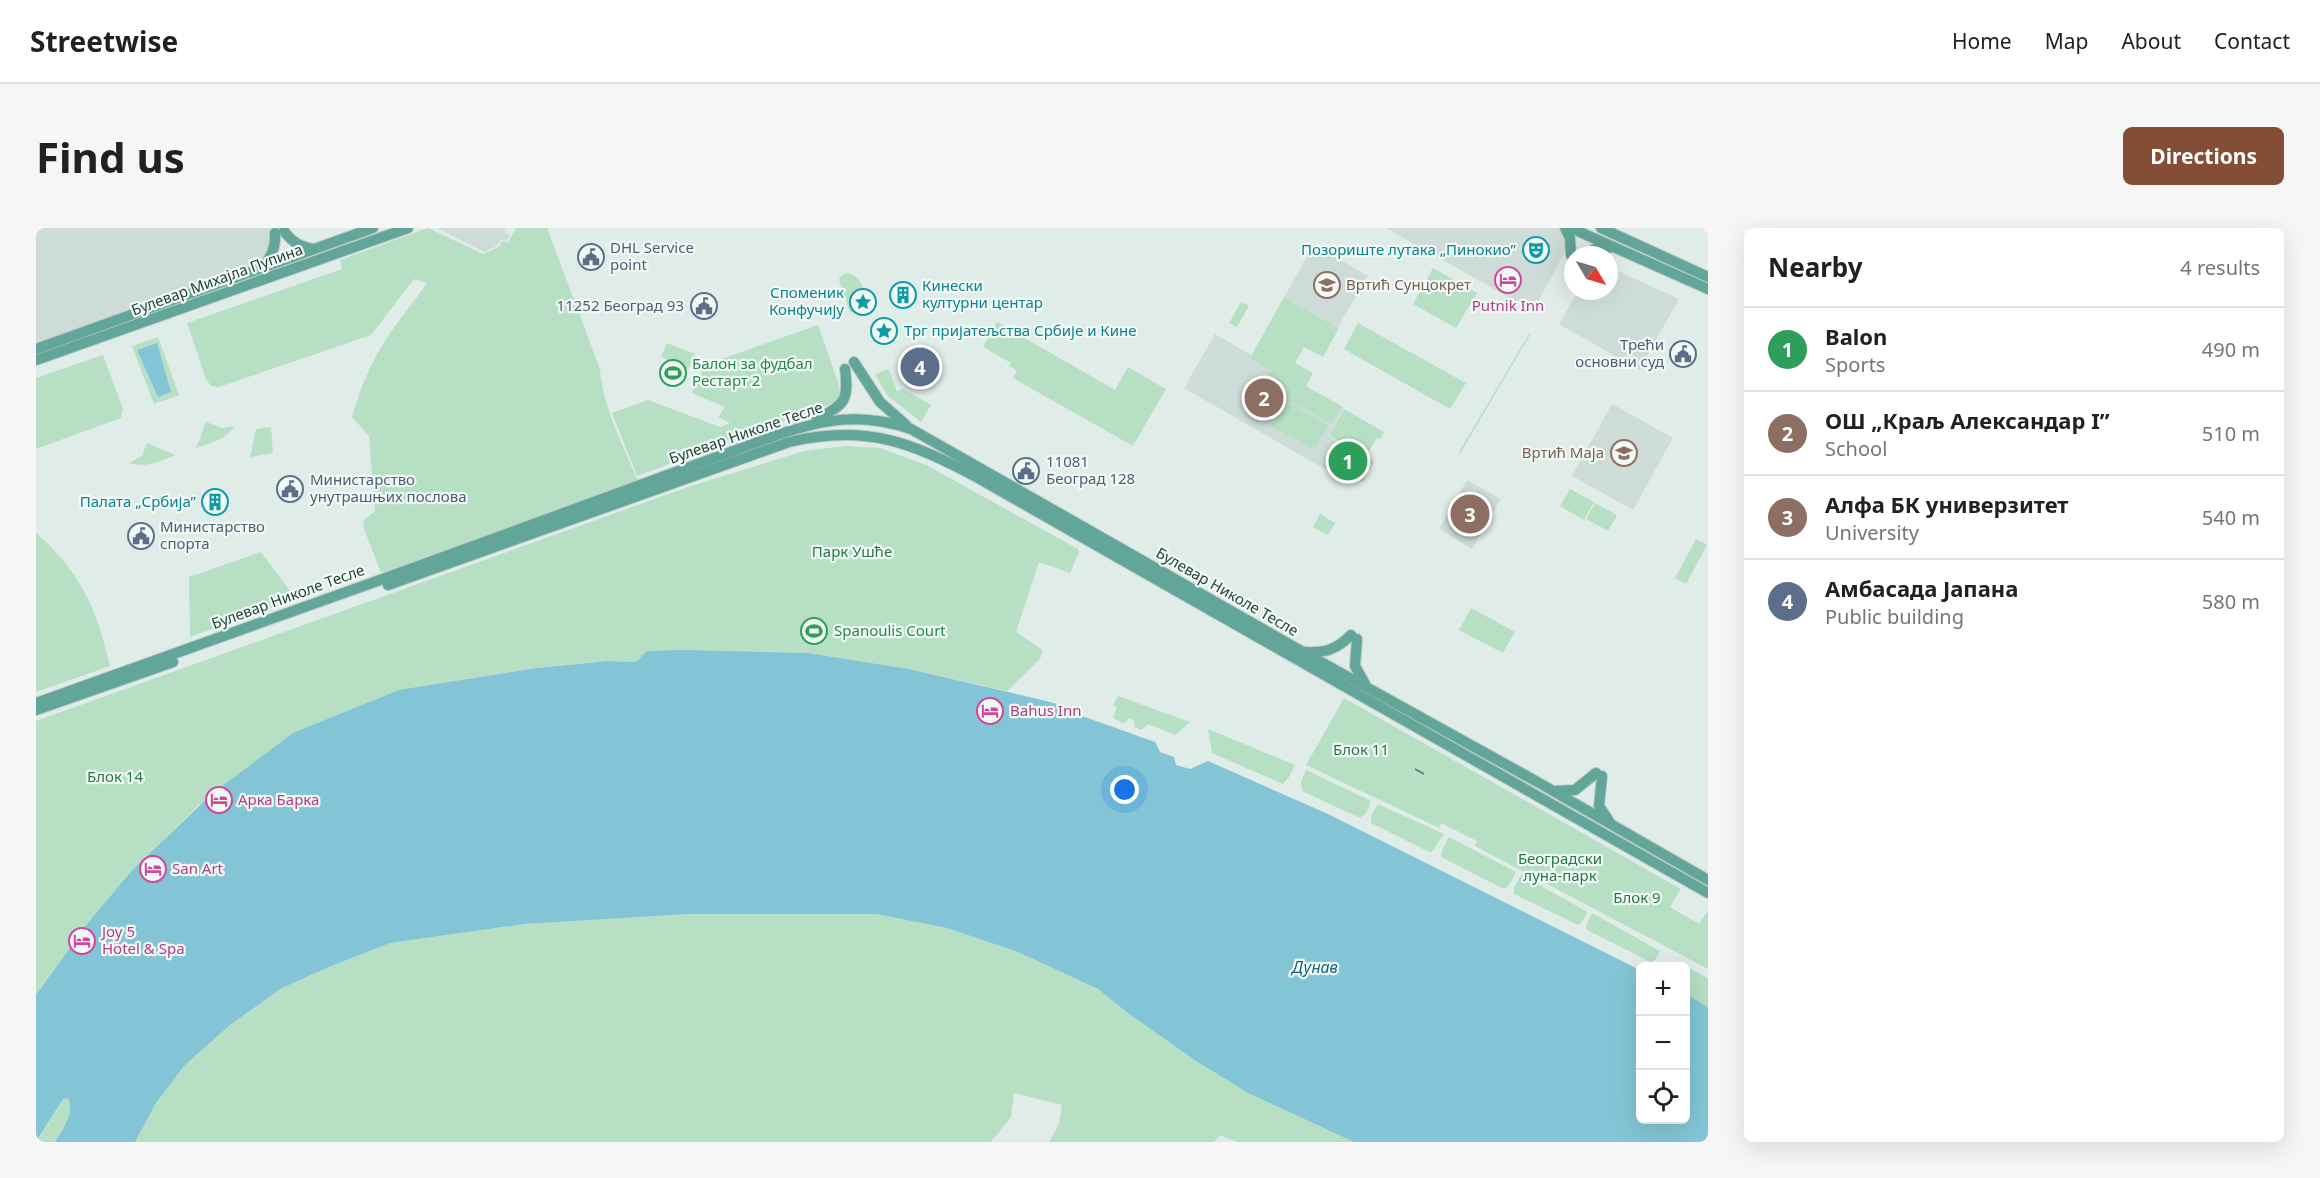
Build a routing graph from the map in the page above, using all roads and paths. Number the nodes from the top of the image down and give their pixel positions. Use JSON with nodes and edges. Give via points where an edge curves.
{"nodes":[{"id":1,"x":373,"y":228,"type":"edge"},
{"id":2,"x":408,"y":228,"type":"edge"},
{"id":3,"x":1565,"y":228,"type":"edge"},
{"id":4,"x":1572,"y":228,"type":"edge"},
{"id":5,"x":1600,"y":228,"type":"edge"},
{"id":6,"x":1614,"y":228,"type":"edge"},
{"id":7,"x":1618,"y":242,"type":"junction"},
{"id":8,"x":1570,"y":246,"type":"edge"},
{"id":9,"x":1605,"y":246,"type":"edge"},
{"id":10,"x":314,"y":249,"type":"junction"},
{"id":11,"x":262,"y":268,"type":"junction"},
{"id":12,"x":1708,"y":277,"type":"edge"},
{"id":13,"x":1708,"y":289,"type":"edge"},
{"id":14,"x":136,"y":319,"type":"junction"},
{"id":15,"x":36,"y":349,"type":"edge"},
{"id":16,"x":36,"y":360,"type":"edge"},
{"id":17,"x":807,"y":425,"type":"junction"},
{"id":18,"x":911,"y":429,"type":"junction"},
{"id":19,"x":1303,"y":652,"type":"junction"},
{"id":20,"x":1366,"y":687,"type":"junction"},
{"id":21,"x":36,"y":702,"type":"edge"},
{"id":22,"x":36,"y":710,"type":"edge"},
{"id":23,"x":1554,"y":791,"type":"junction"},
{"id":24,"x":1581,"y":813,"type":"junction"},
{"id":25,"x":1614,"y":826,"type":"junction"},
{"id":26,"x":1708,"y":880,"type":"edge"},
{"id":27,"x":1708,"y":893,"type":"edge"}],
"edges":[{"from":1,"to":10,"type":"main road","name":"Булевар Михајла Пупина"},
{"from":2,"to":14,"type":"main road","name":"Булевар Михајла Пупина"},
{"from":3,"to":8,"type":"main road"},
{"from":4,"to":7,"type":"main road"},
{"from":5,"to":7,"type":"main road"},
{"from":6,"to":7,"type":"main road"},
{"from":7,"to":9,"type":"main road"},
{"from":7,"to":12,"type":"main road"},
{"from":7,"to":13,"type":"main road"},
{"from":10,"to":11,"type":"main road","name":"Булевар Михајла Пупина"},
{"from":10,"to":11,"type":"main road","via":[[280,232],[270,259]]},
{"from":11,"to":14,"type":"main road","name":"Булевар Михајла Пупина"},
{"from":14,"to":15,"type":"main road","name":"Булевар Михајла Пупина"},
{"from":14,"to":16,"type":"main road","name":"Булевар Михајла Пупина"},
{"from":17,"to":18,"type":"main road","name":"Булевар Николе Тесле","via":[[851,418]]},
{"from":17,"to":18,"type":"main road","via":[[844,401],[849,366],[880,402]]},
{"from":17,"to":21,"type":"main road","name":"Булевар Николе Тесле"},
{"from":18,"to":19,"type":"main road","name":"Булевар Николе Тесле"},
{"from":19,"to":20,"type":"main road","name":"Булевар Николе Тесле"},
{"from":19,"to":20,"type":"main road","via":[[1330,650],[1354,637],[1355,666]]},
{"from":20,"to":23,"type":"main road","name":"Булевар Николе Тесле"},
{"from":22,"to":24,"type":"main road","name":"Булевар Николе Тесле","via":[[781,444],[818,436],[859,435],[903,443],[957,467]]},
{"from":23,"to":24,"type":"main road","name":"Булевар Николе Тесле"},
{"from":23,"to":25,"type":"main road","via":[[1575,790],[1599,775],[1599,806]]},
{"from":24,"to":25,"type":"main road"},
{"from":24,"to":27,"type":"main road"},
{"from":25,"to":26,"type":"main road"}]}
